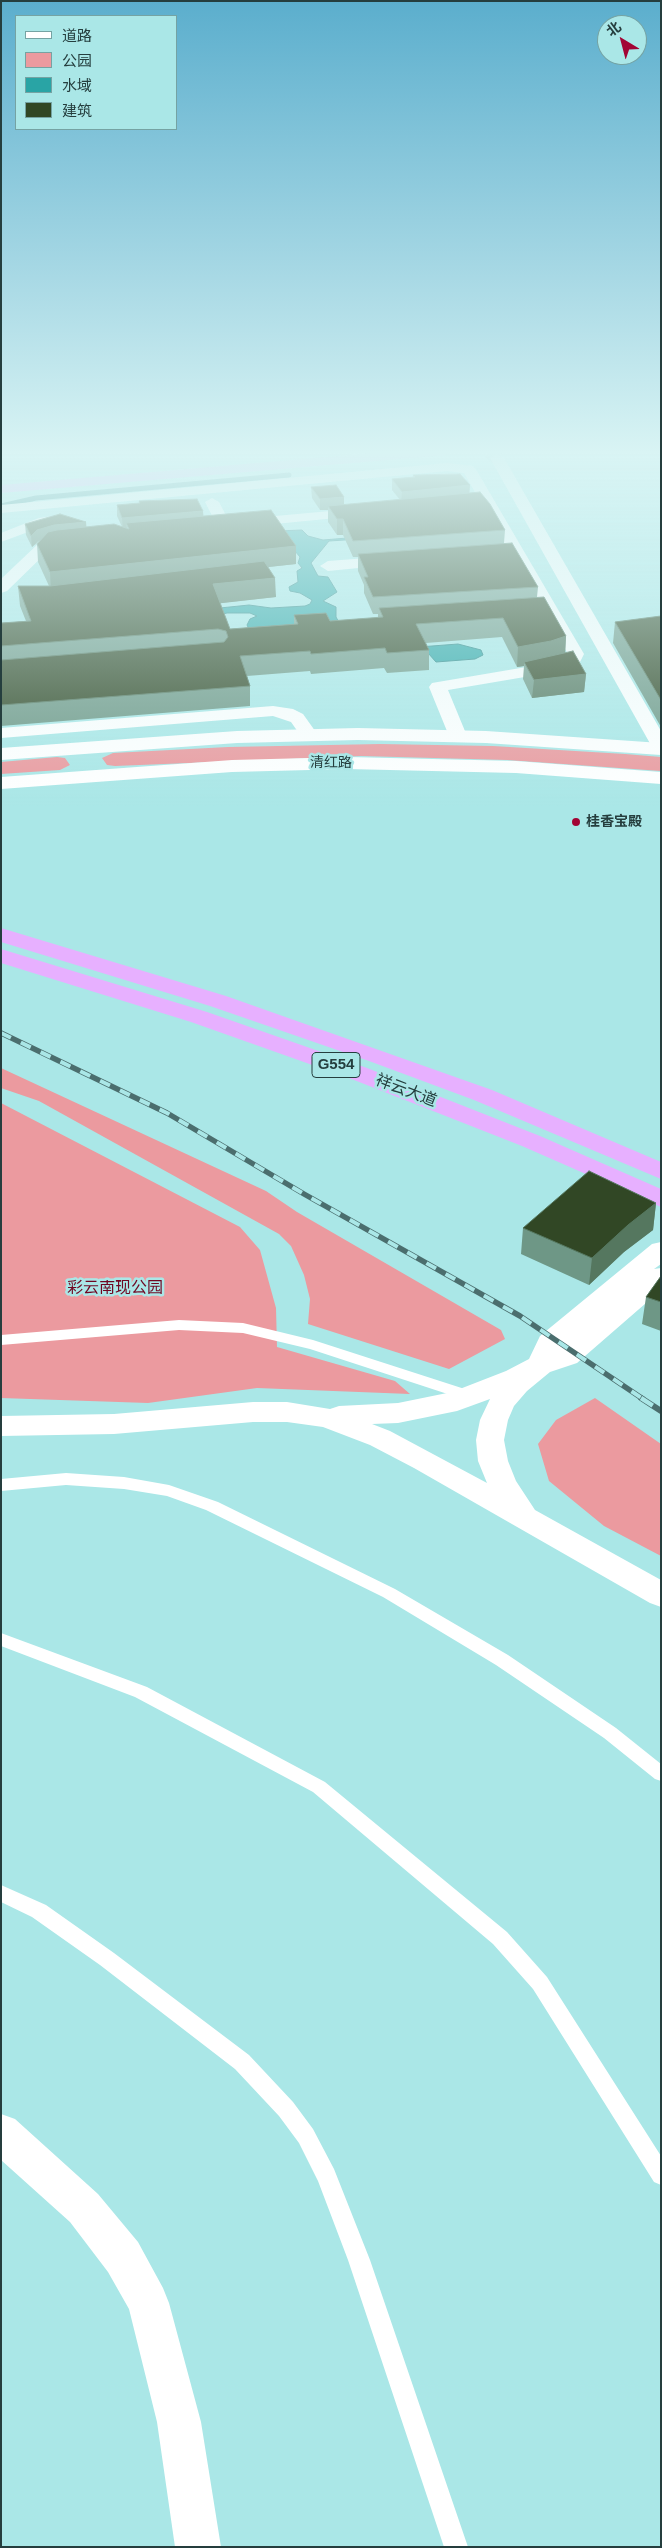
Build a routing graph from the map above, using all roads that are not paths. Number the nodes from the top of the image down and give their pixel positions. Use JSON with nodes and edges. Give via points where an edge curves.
{"nodes":[{"id":1,"x":25,"y":570,"type":"edge"},
{"id":2,"x":528,"y":570,"type":"edge"},
{"id":3,"x":561,"y":570,"type":"edge"},
{"id":4,"x":4,"y":596,"type":"edge"},
{"id":5,"x":550,"y":609,"type":"junction"},
{"id":6,"x":531,"y":610,"type":"edge"},
{"id":7,"x":619,"y":636,"type":"edge"},
{"id":8,"x":600,"y":639,"type":"junction"},
{"id":9,"x":1,"y":733,"type":"edge"},
{"id":10,"x":309,"y":735,"type":"junction"},
{"id":11,"x":458,"y":736,"type":"junction"},
{"id":12,"x":84,"y":747,"type":"junction"},
{"id":13,"x":661,"y":748,"type":"edge"},
{"id":14,"x":1,"y":754,"type":"edge"},
{"id":15,"x":93,"y":775,"type":"junction"},
{"id":16,"x":660,"y":779,"type":"edge"},
{"id":17,"x":1,"y":783,"type":"edge"},
{"id":18,"x":1,"y":935,"type":"edge"},
{"id":19,"x":1,"y":956,"type":"edge"},
{"id":20,"x":661,"y":1171,"type":"edge"},
{"id":21,"x":661,"y":1199,"type":"edge"},
{"id":22,"x":661,"y":1250,"type":"edge"},
{"id":23,"x":661,"y":1276,"type":"edge"},
{"id":24,"x":1,"y":1340,"type":"edge"},
{"id":25,"x":540,"y":1365,"type":"junction"},
{"id":26,"x":470,"y":1396,"type":"junction"},
{"id":27,"x":309,"y":1414,"type":"junction"},
{"id":28,"x":1,"y":1426,"type":"edge"},
{"id":29,"x":1,"y":1485,"type":"edge"},
{"id":30,"x":526,"y":1519,"type":"junction"},
{"id":31,"x":661,"y":1595,"type":"edge"},
{"id":32,"x":1,"y":1638,"type":"edge"},
{"id":33,"x":661,"y":1774,"type":"edge"},
{"id":34,"x":1,"y":1893,"type":"edge"},
{"id":35,"x":1,"y":2133,"type":"edge"},
{"id":36,"x":661,"y":2175,"type":"edge"},
{"id":37,"x":198,"y":2547,"type":"edge"},
{"id":38,"x":456,"y":2547,"type":"edge"}],
"edges":[{"from":1,"to":4,"type":"street"},
{"from":2,"to":5,"type":"street"},
{"from":3,"to":8,"type":"street"},
{"from":5,"to":6,"type":"street"},
{"from":5,"to":11,"type":"street","via":[[576,658],[554,667],[438,687]]},
{"from":7,"to":8,"type":"street"},
{"from":8,"to":13,"type":"street"},
{"from":9,"to":10,"type":"street","via":[[273,711],[297,718]]},
{"from":10,"to":11,"type":"main road","name":"清红路"},
{"from":10,"to":12,"type":"main road","name":"清红路"},
{"from":11,"to":13,"type":"main road","name":"清红路"},
{"from":12,"to":14,"type":"main road","name":"清红路"},
{"from":12,"to":15,"type":"main road"},
{"from":15,"to":16,"type":"main road","name":"清红路","via":[[232,766],[389,763],[516,767]]},
{"from":15,"to":17,"type":"main road","name":"清红路"},
{"from":18,"to":20,"type":"highway","name":"祥云大道","number":"G554","via":[[183,989],[377,1056],[491,1098]]},
{"from":19,"to":21,"type":"highway","name":"祥云大道","number":"G554","via":[[199,1017],[358,1073],[531,1141]]},
{"from":22,"to":25,"type":"street","via":[[550,1342]]},
{"from":23,"to":25,"type":"street","via":[[567,1356]]},
{"from":24,"to":26,"type":"lane","via":[[179,1324],[243,1328],[323,1348]]},
{"from":25,"to":26,"type":"street"},
{"from":25,"to":30,"type":"street","via":[[502,1402],[490,1440],[493,1461],[502,1484]]},
{"from":26,"to":27,"type":"street","via":[[398,1413]]},
{"from":27,"to":28,"type":"street","via":[[253,1412],[114,1424]]},
{"from":27,"to":30,"type":"street","via":[[380,1438]]},
{"from":29,"to":33,"type":"lane","via":[[66,1479],[124,1483],[169,1491],[212,1506],[389,1593],[510,1666],[610,1733]]},
{"from":30,"to":31,"type":"street"},
{"from":32,"to":36,"type":"lane","via":[[141,1692],[319,1787],[500,1938],[540,1983]]},
{"from":34,"to":38,"type":"lane","via":[[39,1912],[100,1953],[242,2062],[286,2109],[306,2136],[327,2176],[359,2260]]},
{"from":35,"to":37,"type":"street","via":[[84,2208],[123,2256],[148,2303],[179,2422]]}]}
